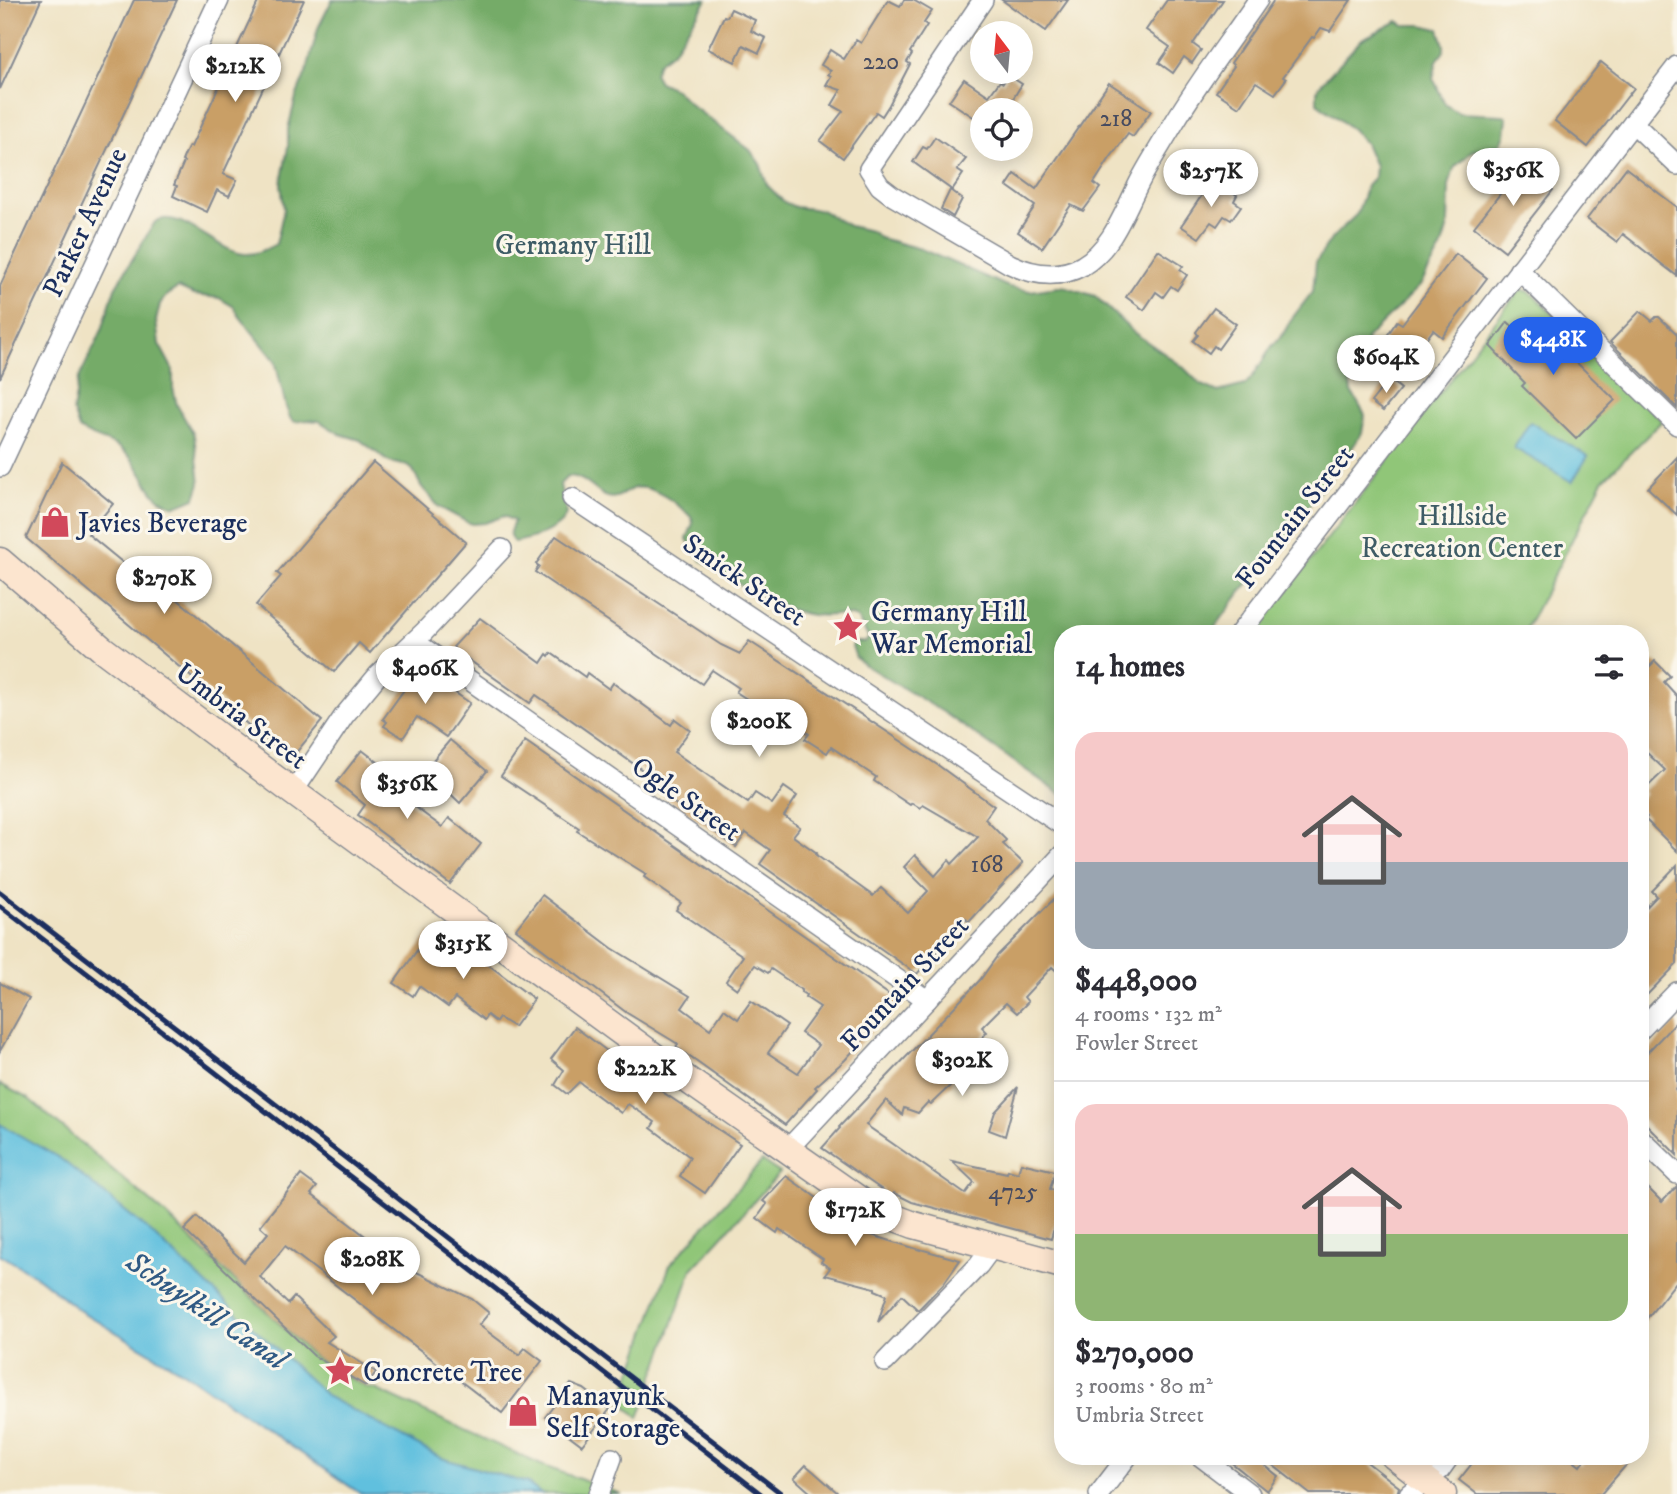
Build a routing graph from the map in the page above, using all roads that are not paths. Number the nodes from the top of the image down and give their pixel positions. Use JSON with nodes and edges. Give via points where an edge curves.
{"nodes":[{"id":1,"x":219,"y":0,"type":"edge"},
{"id":2,"x":983,"y":0,"type":"edge"},
{"id":3,"x":1258,"y":0,"type":"edge"},
{"id":4,"x":1677,"y":66,"type":"edge"},
{"id":5,"x":1633,"y":123,"type":"junction"},
{"id":6,"x":1677,"y":165,"type":"edge"},
{"id":7,"x":1519,"y":270,"type":"junction"},
{"id":8,"x":1677,"y":425,"type":"edge"},
{"id":9,"x":0,"y":467,"type":"edge"},
{"id":10,"x":572,"y":498,"type":"dead end"},
{"id":11,"x":502,"y":549,"type":"dead end"},
{"id":12,"x":0,"y":561,"type":"edge"},
{"id":13,"x":1246,"y":625,"type":"edge"},
{"id":14,"x":415,"y":642,"type":"junction"},
{"id":15,"x":293,"y":792,"type":"junction"},
{"id":16,"x":1054,"y":820,"type":"edge"},
{"id":17,"x":1054,"y":864,"type":"edge"},
{"id":18,"x":1677,"y":992,"type":"edge"},
{"id":19,"x":927,"y":1000,"type":"junction"},
{"id":20,"x":1649,"y":1021,"type":"edge"},
{"id":21,"x":1649,"y":1147,"type":"edge"},
{"id":22,"x":787,"y":1150,"type":"junction"},
{"id":23,"x":1677,"y":1174,"type":"edge"},
{"id":24,"x":993,"y":1246,"type":"junction"},
{"id":25,"x":1054,"y":1263,"type":"edge"},
{"id":26,"x":886,"y":1362,"type":"dead end"},
{"id":27,"x":612,"y":1458,"type":"dead end"},
{"id":28,"x":1121,"y":1465,"type":"edge"},
{"id":29,"x":1212,"y":1465,"type":"edge"},
{"id":30,"x":1403,"y":1465,"type":"edge"},
{"id":31,"x":1444,"y":1465,"type":"edge"},
{"id":32,"x":1426,"y":1489,"type":"edge"},
{"id":33,"x":599,"y":1494,"type":"edge"},
{"id":34,"x":1099,"y":1494,"type":"edge"},
{"id":35,"x":1250,"y":1494,"type":"edge"}],
"edges":[{"from":1,"to":9,"type":"street","name":"Parker Avenue"},
{"from":2,"to":3,"type":"street","via":[[869,169],[893,196],[995,257],[1040,274],[1066,272],[1092,259],[1113,234],[1175,121]]},
{"from":4,"to":5,"type":"street","name":"Fountain Street"},
{"from":5,"to":6,"type":"street"},
{"from":5,"to":7,"type":"street","name":"Fountain Street"},
{"from":7,"to":8,"type":"street"},
{"from":7,"to":13,"type":"street","name":"Fountain Street"},
{"from":10,"to":16,"type":"street","name":"Smick Street"},
{"from":11,"to":14,"type":"street"},
{"from":12,"to":15,"type":"main road","name":"Umbria Street","via":[[101,648]]},
{"from":14,"to":15,"type":"street","via":[[378,675]]},
{"from":14,"to":19,"type":"street","name":"Ogle Street"},
{"from":15,"to":22,"type":"main road","name":"Umbria Street"},
{"from":17,"to":19,"type":"street","name":"Fountain Street"},
{"from":18,"to":20,"type":"street"},
{"from":19,"to":22,"type":"street","name":"Fountain Street"},
{"from":21,"to":23,"type":"street"},
{"from":22,"to":24,"type":"main road","name":"Umbria Street","via":[[877,1211]]},
{"from":24,"to":25,"type":"main road","name":"Umbria Street"},
{"from":24,"to":26,"type":"street"},
{"from":27,"to":33,"type":"street"},
{"from":28,"to":34,"type":"street"},
{"from":29,"to":35,"type":"street"},
{"from":30,"to":32,"type":"main road"},
{"from":31,"to":32,"type":"street"}]}
